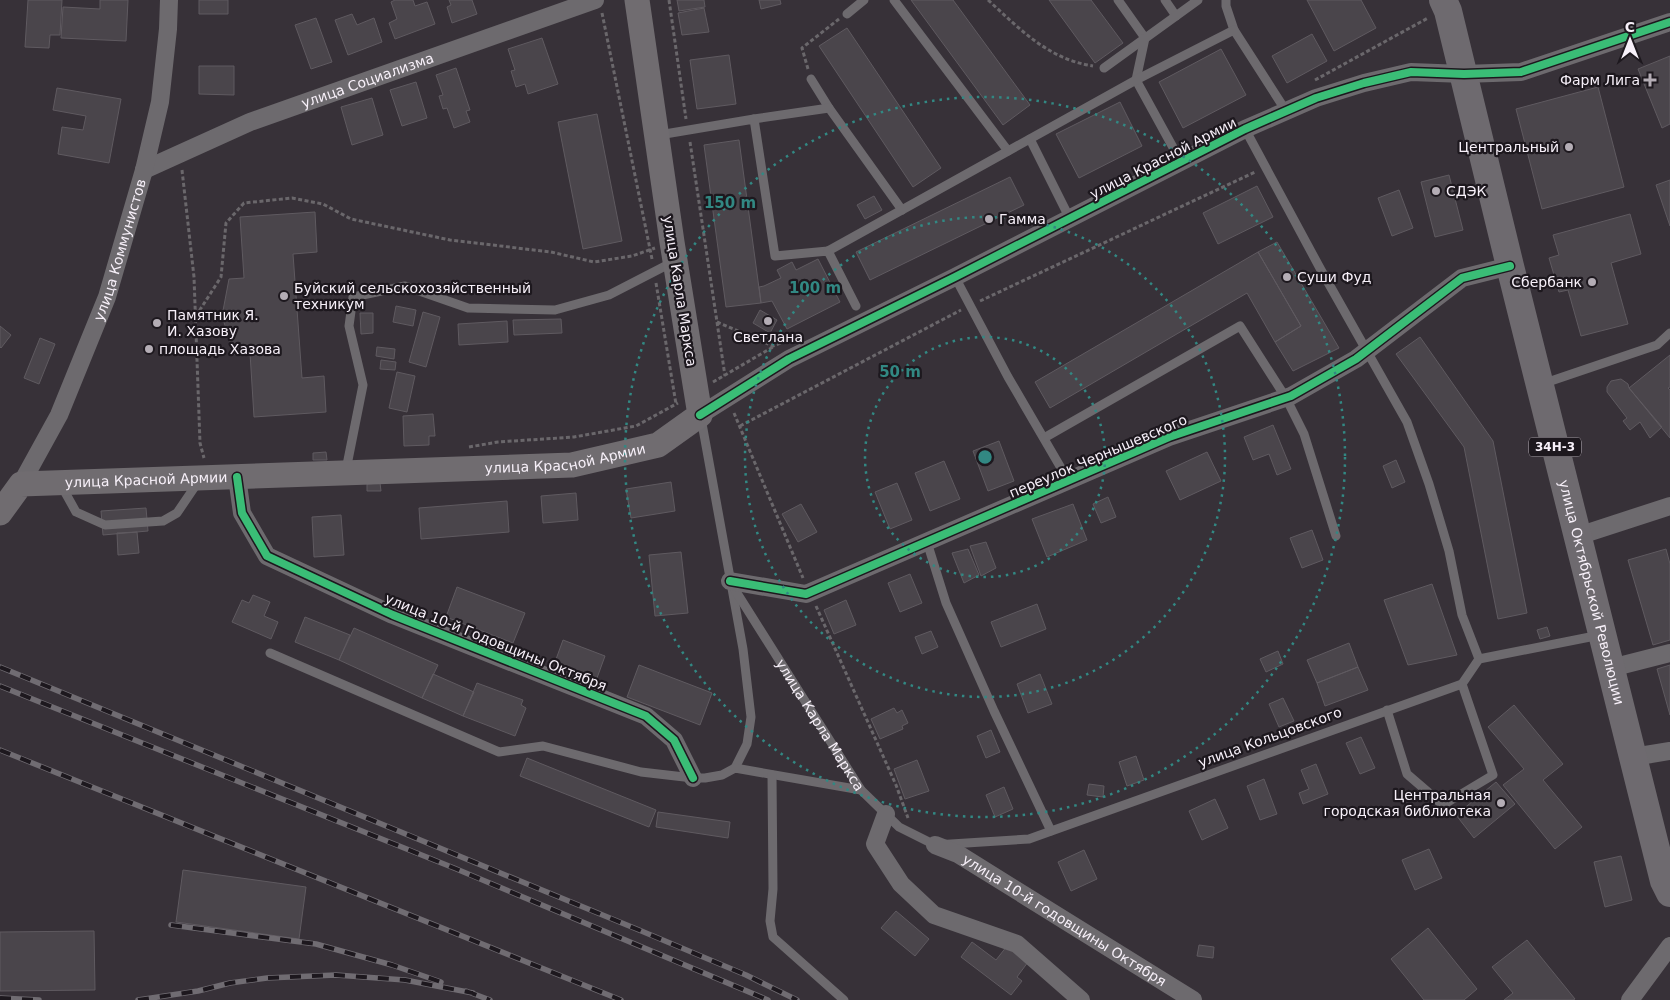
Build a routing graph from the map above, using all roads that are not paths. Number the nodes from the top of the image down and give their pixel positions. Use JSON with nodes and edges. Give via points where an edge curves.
{"nodes":[{"id":1,"x":169,"y":0,"type":"edge"},
{"id":2,"x":637,"y":0,"type":"edge"},
{"id":3,"x":864,"y":0,"type":"edge"},
{"id":4,"x":894,"y":0,"type":"edge"},
{"id":5,"x":1118,"y":0,"type":"edge"},
{"id":6,"x":1165,"y":0,"type":"edge"},
{"id":7,"x":1198,"y":0,"type":"edge"},
{"id":8,"x":1226,"y":0,"type":"edge"},
{"id":9,"x":1443,"y":0,"type":"edge"},
{"id":10,"x":598,"y":5,"type":"edge"},
{"id":11,"x":847,"y":14,"type":"road end"},
{"id":12,"x":1176,"y":16,"type":"junction"},
{"id":13,"x":1670,"y":22,"type":"edge"},
{"id":14,"x":1234,"y":30,"type":"junction"},
{"id":15,"x":1145,"y":38,"type":"junction"},
{"id":16,"x":1104,"y":68,"type":"road end"},
{"id":17,"x":1464,"y":74,"type":"junction"},
{"id":18,"x":811,"y":79,"type":"road end"},
{"id":19,"x":1136,"y":80,"type":"junction"},
{"id":20,"x":829,"y":108,"type":"junction"},
{"id":21,"x":1286,"y":111,"type":"junction"},
{"id":22,"x":754,"y":119,"type":"junction"},
{"id":23,"x":1245,"y":129,"type":"junction"},
{"id":24,"x":656,"y":135,"type":"junction"},
{"id":25,"x":1030,"y":139,"type":"junction"},
{"id":26,"x":1008,"y":151,"type":"junction"},
{"id":27,"x":1181,"y":162,"type":"junction"},
{"id":28,"x":144,"y":170,"type":"junction"},
{"id":29,"x":902,"y":210,"type":"junction"},
{"id":30,"x":1070,"y":219,"type":"junction"},
{"id":31,"x":828,"y":251,"type":"junction"},
{"id":32,"x":663,"y":256,"type":"junction"},
{"id":33,"x":1510,"y":266,"type":"junction"},
{"id":34,"x":955,"y":277,"type":"junction"},
{"id":35,"x":856,"y":306,"type":"dead end"},
{"id":36,"x":1670,"y":333,"type":"edge"},
{"id":37,"x":1368,"y":350,"type":"junction"},
{"id":38,"x":1540,"y":385,"type":"junction"},
{"id":39,"x":1286,"y":398,"type":"junction"},
{"id":40,"x":691,"y":404,"type":"junction"},
{"id":41,"x":1044,"y":438,"type":"junction"},
{"id":42,"x":345,"y":473,"type":"junction"},
{"id":43,"x":237,"y":477,"type":"junction"},
{"id":44,"x":204,"y":478,"type":"junction"},
{"id":45,"x":1068,"y":480,"type":"junction"},
{"id":46,"x":60,"y":483,"type":"junction"},
{"id":47,"x":20,"y":484,"type":"junction"},
{"id":48,"x":1670,"y":506,"type":"edge"},
{"id":49,"x":0,"y":513,"type":"edge"},
{"id":50,"x":1336,"y":536,"type":"dead end"},
{"id":51,"x":1578,"y":536,"type":"junction"},
{"id":52,"x":926,"y":542,"type":"junction"},
{"id":53,"x":730,"y":582,"type":"junction"},
{"id":54,"x":1602,"y":635,"type":"junction"},
{"id":55,"x":270,"y":653,"type":"dead end"},
{"id":56,"x":1670,"y":654,"type":"edge"},
{"id":57,"x":1479,"y":659,"type":"junction"},
{"id":58,"x":1611,"y":668,"type":"junction"},
{"id":59,"x":1462,"y":684,"type":"junction"},
{"id":60,"x":1387,"y":710,"type":"junction"},
{"id":61,"x":1670,"y":751,"type":"edge"},
{"id":62,"x":1633,"y":757,"type":"junction"},
{"id":63,"x":735,"y":768,"type":"junction"},
{"id":64,"x":772,"y":775,"type":"junction"},
{"id":65,"x":693,"y":778,"type":"junction"},
{"id":66,"x":860,"y":790,"type":"junction"},
{"id":67,"x":886,"y":814,"type":"junction"},
{"id":68,"x":1051,"y":830,"type":"junction"},
{"id":69,"x":935,"y":845,"type":"junction"},
{"id":70,"x":1670,"y":893,"type":"edge"},
{"id":71,"x":1670,"y":946,"type":"edge"},
{"id":72,"x":844,"y":1000,"type":"edge"},
{"id":73,"x":1081,"y":1000,"type":"edge"},
{"id":74,"x":1193,"y":1000,"type":"edge"},
{"id":75,"x":1630,"y":1000,"type":"edge"}],
"edges":[{"from":1,"to":28,"type":"street","name":"улица Коммунистов","via":[[160,102]]},
{"from":2,"to":24,"type":"main road","name":"улица Карла Маркса"},
{"from":3,"to":11,"type":"lane"},
{"from":4,"to":26,"type":"lane"},
{"from":5,"to":15,"type":"lane"},
{"from":6,"to":12,"type":"lane"},
{"from":7,"to":12,"type":"lane"},
{"from":8,"to":14,"type":"lane"},
{"from":9,"to":17,"type":"main road","name":"улица Октябрьской Революции","number":"34Н-3"},
{"from":10,"to":28,"type":"street","name":"улица Социализма","via":[[250,122]]},
{"from":12,"to":15,"type":"lane"},
{"from":13,"to":17,"type":"street","name":"улица Красной Армии","via":[[1521,72]]},
{"from":14,"to":19,"type":"lane"},
{"from":14,"to":21,"type":"lane"},
{"from":15,"to":16,"type":"lane"},
{"from":15,"to":19,"type":"lane"},
{"from":17,"to":21,"type":"street","name":"улица Красной Армии","via":[[1411,72],[1356,85]]},
{"from":17,"to":33,"type":"main road","name":"улица Октябрьской Революции","number":"34Н-3"},
{"from":18,"to":20,"type":"lane"},
{"from":19,"to":25,"type":"lane"},
{"from":19,"to":27,"type":"lane"},
{"from":20,"to":22,"type":"lane"},
{"from":20,"to":29,"type":"lane"},
{"from":21,"to":23,"type":"street","name":"улица Красной Армии"},
{"from":22,"to":24,"type":"lane"},
{"from":22,"to":31,"type":"lane","via":[[775,256]]},
{"from":23,"to":27,"type":"street","name":"улица Красной Армии"},
{"from":23,"to":37,"type":"lane"},
{"from":24,"to":32,"type":"main road","name":"улица Карла Маркса"},
{"from":25,"to":26,"type":"lane"},
{"from":25,"to":30,"type":"lane"},
{"from":26,"to":29,"type":"lane"},
{"from":27,"to":30,"type":"street","name":"улица Красной Армии"},
{"from":28,"to":47,"type":"street","name":"улица Коммунистов","via":[[107,297],[59,415]]},
{"from":29,"to":31,"type":"lane"},
{"from":30,"to":34,"type":"street","name":"улица Красной Армии"},
{"from":31,"to":35,"type":"lane"},
{"from":32,"to":40,"type":"main road","name":"улица Карла Маркса"},
{"from":32,"to":42,"type":"lane","via":[[609,295],[554,310],[468,308],[405,286],[353,297],[349,326],[363,385]]},
{"from":33,"to":37,"type":"street","name":"переулок Чернышевского","via":[[1462,278]]},
{"from":33,"to":38,"type":"main road","name":"улица Октябрьской Революции","number":"34Н-3"},
{"from":34,"to":40,"type":"street","name":"улица Красной Армии","via":[[789,360]]},
{"from":34,"to":41,"type":"lane"},
{"from":36,"to":38,"type":"lane","via":[[1657,345]]},
{"from":37,"to":39,"type":"street","name":"переулок Чернышевского","via":[[1356,360]]},
{"from":37,"to":57,"type":"lane","via":[[1407,422],[1449,551],[1462,615]]},
{"from":38,"to":51,"type":"main road","name":"улица Октябрьской Революции","number":"34Н-3"},
{"from":39,"to":41,"type":"lane","via":[[1240,326]]},
{"from":39,"to":45,"type":"street","name":"переулок Чернышевского","via":[[1169,437]]},
{"from":39,"to":50,"type":"lane","via":[[1304,434]]},
{"from":40,"to":42,"type":"main road","name":"улица Красной Армии","via":[[658,445],[572,465]]},
{"from":40,"to":53,"type":"lane","name":"улица Карла Маркса"},
{"from":41,"to":45,"type":"lane"},
{"from":42,"to":43,"type":"main road","name":"улица Красной Армии"},
{"from":43,"to":44,"type":"main road","name":"улица Красной Армии"},
{"from":43,"to":65,"type":"street","name":"улица 10-й Годовщины Октября","via":[[242,513],[267,556],[393,616],[646,716],[674,740]]},
{"from":44,"to":46,"type":"main road","name":"улица Красной Армии"},
{"from":44,"to":46,"type":"lane","via":[[176,513],[163,521],[105,525],[76,512]]},
{"from":45,"to":52,"type":"street","name":"переулок Чернышевского"},
{"from":46,"to":47,"type":"main road","name":"улица Красной Армии"},
{"from":47,"to":49,"type":"main road"},
{"from":48,"to":51,"type":"street"},
{"from":51,"to":54,"type":"main road","name":"улица Октябрьской Революции","number":"34Н-3"},
{"from":52,"to":53,"type":"street","name":"переулок Чернышевского","via":[[806,594]]},
{"from":52,"to":68,"type":"lane","via":[[946,603]]},
{"from":53,"to":63,"type":"lane","name":"улица Карла Маркса","via":[[743,649],[751,717],[747,744]]},
{"from":53,"to":66,"type":"lane","name":"улица Карла Маркса"},
{"from":54,"to":57,"type":"lane"},
{"from":54,"to":58,"type":"main road","name":"улица Октябрьской Революции","number":"34Н-3"},
{"from":55,"to":65,"type":"lane","via":[[499,752],[544,746],[641,772]]},
{"from":56,"to":58,"type":"street"},
{"from":57,"to":59,"type":"lane"},
{"from":58,"to":62,"type":"main road","name":"улица Октябрьской Революции","number":"34Н-3"},
{"from":59,"to":60,"type":"lane","name":"улица Кольцовского"},
{"from":59,"to":60,"type":"lane","via":[[1493,775],[1443,805],[1407,774]]},
{"from":60,"to":68,"type":"lane","name":"улица Кольцовского"},
{"from":61,"to":62,"type":"street"},
{"from":62,"to":70,"type":"main road","name":"улица Октябрьской Революции","number":"34Н-3","via":[[1664,881]]},
{"from":63,"to":64,"type":"lane"},
{"from":63,"to":65,"type":"lane","via":[[722,775]]},
{"from":64,"to":66,"type":"lane"},
{"from":64,"to":72,"type":"lane","via":[[773,888],[770,921],[773,937]]},
{"from":66,"to":67,"type":"lane","name":"улица Карла Маркса"},
{"from":67,"to":69,"type":"lane","name":"улица Карла Маркса","via":[[899,827]]},
{"from":67,"to":73,"type":"street","via":[[875,844],[902,884],[927,909],[934,915],[1017,944]]},
{"from":68,"to":69,"type":"lane","name":"улица Кольцовского","via":[[1029,839]]},
{"from":69,"to":74,"type":"street","name":"улица 10-й годовщины Октября","via":[[958,854]]},
{"from":71,"to":75,"type":"street"}]}
